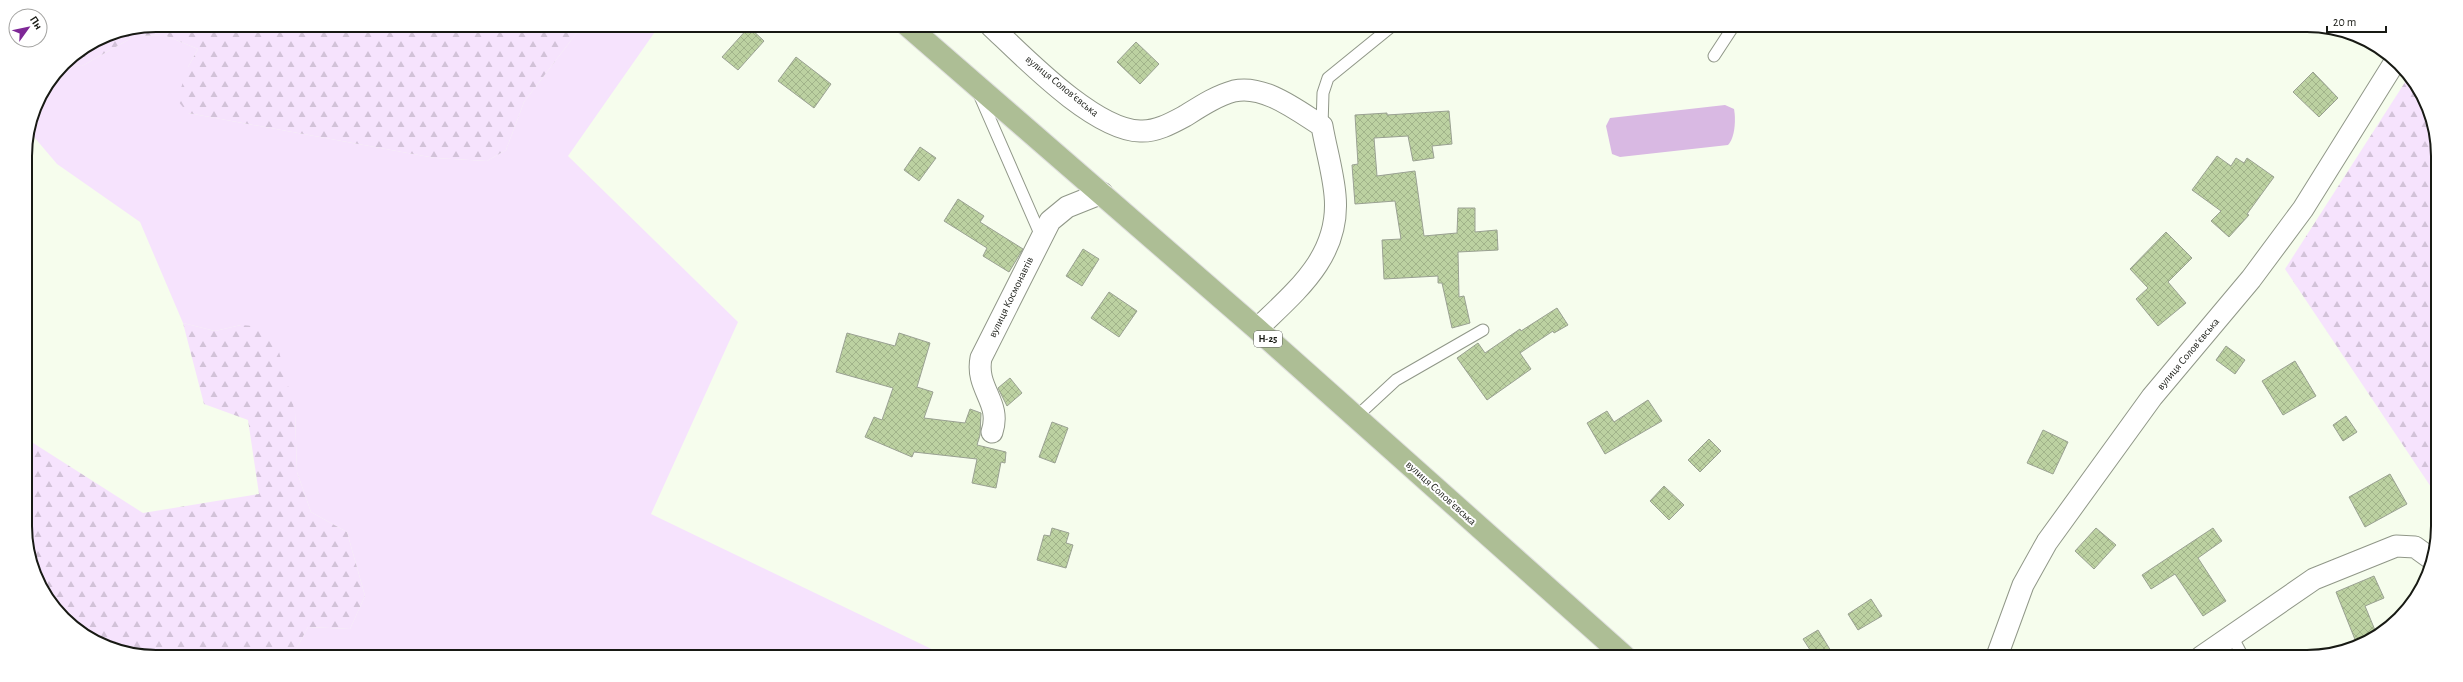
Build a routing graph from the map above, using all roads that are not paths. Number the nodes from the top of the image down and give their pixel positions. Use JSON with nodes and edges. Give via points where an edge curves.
{"nodes":[{"id":1,"x":915,"y":32,"type":"edge"},
{"id":2,"x":998,"y":32,"type":"edge"},
{"id":3,"x":1385,"y":32,"type":"edge"},
{"id":4,"x":1730,"y":32,"type":"edge"},
{"id":5,"x":1714,"y":56,"type":"dead end"},
{"id":6,"x":2392,"y":66,"type":"edge"},
{"id":7,"x":976,"y":86,"type":"junction"},
{"id":8,"x":1322,"y":126,"type":"junction"},
{"id":9,"x":1102,"y":193,"type":"junction"},
{"id":10,"x":1041,"y":236,"type":"junction"},
{"id":11,"x":1257,"y":330,"type":"junction"},
{"id":12,"x":1484,"y":330,"type":"dead end"},
{"id":13,"x":1356,"y":418,"type":"junction"},
{"id":14,"x":992,"y":432,"type":"dead end"},
{"id":15,"x":2428,"y":556,"type":"edge"},
{"id":16,"x":2232,"y":636,"type":"junction"},
{"id":17,"x":1617,"y":650,"type":"edge"},
{"id":18,"x":1999,"y":650,"type":"edge"},
{"id":19,"x":2211,"y":650,"type":"edge"},
{"id":20,"x":2239,"y":650,"type":"edge"}],
"edges":[{"from":1,"to":7,"type":"main road","name":"вулиця Соловʼєвська","number":"Н-25"},
{"from":2,"to":8,"type":"street","name":"вулиця Соловʼєвська","via":[[1076,101],[1100,118],[1121,128],[1140,131],[1158,129],[1223,94],[1248,90],[1279,100]]},
{"from":3,"to":8,"type":"lane","via":[[1328,78]]},
{"from":4,"to":5,"type":"lane"},
{"from":6,"to":18,"type":"street","name":"вулиця Соловʼєвська","via":[[2304,209],[2251,279],[2152,398],[2047,542],[2023,585]]},
{"from":7,"to":9,"type":"main road","name":"вулиця Соловʼєвська","number":"Н-25"},
{"from":7,"to":10,"type":"lane"},
{"from":8,"to":11,"type":"street","via":[[1335,194],[1333,235],[1325,253],[1306,280]]},
{"from":9,"to":10,"type":"street","name":"вулиця Космонавтів","via":[[1076,202],[1057,213]]},
{"from":9,"to":11,"type":"main road","name":"вулиця Соловʼєвська","number":"Н-25"},
{"from":10,"to":14,"type":"street","name":"вулиця Космонавтів","via":[[981,358],[982,383],[995,414]]},
{"from":11,"to":13,"type":"main road","name":"вулиця Соловʼєвська","number":"Н-25"},
{"from":12,"to":13,"type":"lane","via":[[1396,380]]},
{"from":13,"to":17,"type":"main road","name":"вулиця Соловʼєвська","number":"Н-25"},
{"from":15,"to":16,"type":"street","via":[[2415,547],[2396,546],[2314,579]]},
{"from":16,"to":19,"type":"street"},
{"from":16,"to":20,"type":"lane"}]}
